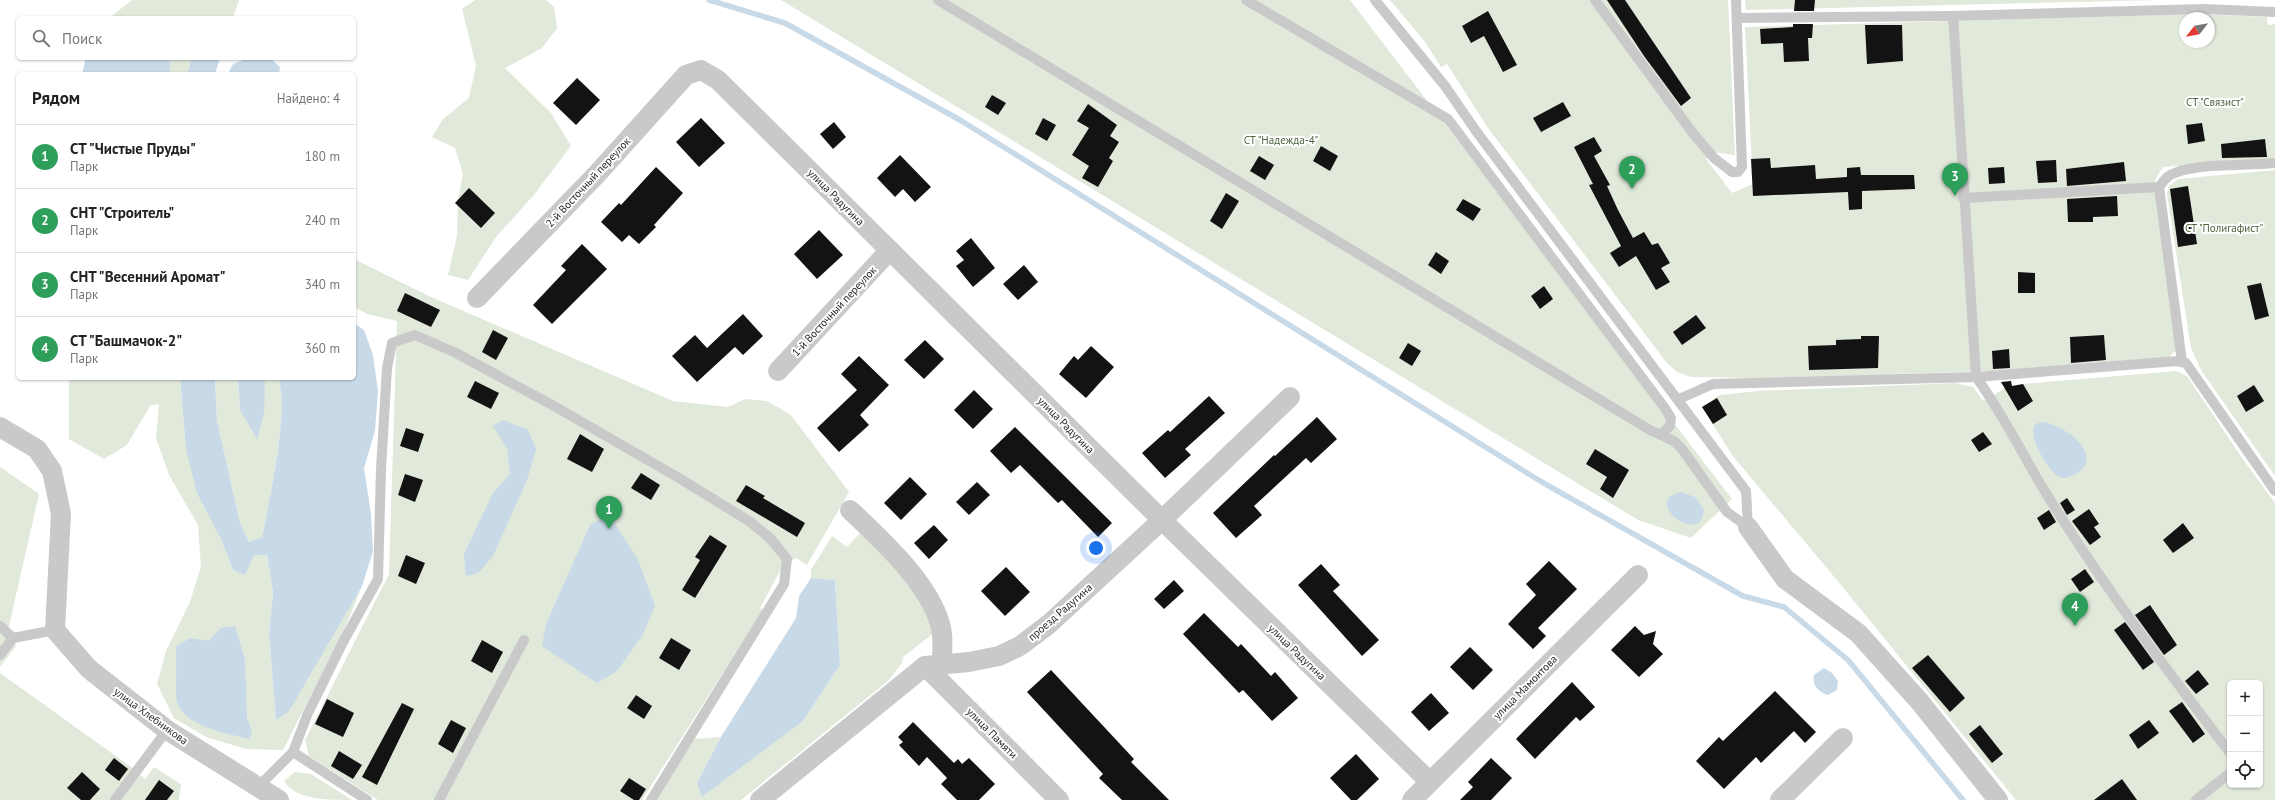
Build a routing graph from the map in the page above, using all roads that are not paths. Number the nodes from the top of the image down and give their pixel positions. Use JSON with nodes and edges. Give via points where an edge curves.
{"nodes":[{"id":1,"x":938,"y":0,"type":"edge"},
{"id":2,"x":1246,"y":0,"type":"edge"},
{"id":3,"x":1375,"y":0,"type":"edge"},
{"id":4,"x":1595,"y":0,"type":"edge"},
{"id":5,"x":1736,"y":0,"type":"edge"},
{"id":6,"x":2202,"y":4,"type":"edge"},
{"id":7,"x":2275,"y":12,"type":"edge"},
{"id":8,"x":1953,"y":16,"type":"junction"},
{"id":9,"x":1737,"y":18,"type":"junction"},
{"id":10,"x":701,"y":70,"type":"joint"},
{"id":11,"x":2275,"y":163,"type":"edge"},
{"id":12,"x":2159,"y":187,"type":"junction"},
{"id":13,"x":1963,"y":198,"type":"junction"},
{"id":14,"x":890,"y":250,"type":"junction"},
{"id":15,"x":477,"y":298,"type":"dead end"},
{"id":16,"x":2182,"y":362,"type":"junction"},
{"id":17,"x":778,"y":371,"type":"dead end"},
{"id":18,"x":1976,"y":377,"type":"junction"},
{"id":19,"x":1290,"y":397,"type":"dead end"},
{"id":20,"x":1679,"y":399,"type":"junction"},
{"id":21,"x":0,"y":427,"type":"edge"},
{"id":22,"x":1661,"y":434,"type":"junction"},
{"id":23,"x":2275,"y":491,"type":"edge"},
{"id":24,"x":850,"y":510,"type":"dead end"},
{"id":25,"x":1162,"y":520,"type":"junction"},
{"id":26,"x":1748,"y":527,"type":"junction"},
{"id":27,"x":1638,"y":575,"type":"dead end"},
{"id":28,"x":0,"y":626,"type":"edge"},
{"id":29,"x":55,"y":630,"type":"junction"},
{"id":30,"x":13,"y":638,"type":"junction"},
{"id":31,"x":524,"y":640,"type":"dead end"},
{"id":32,"x":0,"y":655,"type":"edge"},
{"id":33,"x":934,"y":665,"type":"junction"},
{"id":34,"x":167,"y":730,"type":"junction"},
{"id":35,"x":1843,"y":738,"type":"dead end"},
{"id":36,"x":293,"y":752,"type":"junction"},
{"id":37,"x":2229,"y":752,"type":"edge"},
{"id":38,"x":2227,"y":775,"type":"edge"},
{"id":39,"x":1430,"y":782,"type":"junction"},
{"id":40,"x":258,"y":787,"type":"junction"},
{"id":41,"x":115,"y":800,"type":"edge"},
{"id":42,"x":279,"y":800,"type":"edge"},
{"id":43,"x":367,"y":800,"type":"edge"},
{"id":44,"x":439,"y":800,"type":"edge"},
{"id":45,"x":651,"y":800,"type":"edge"},
{"id":46,"x":760,"y":800,"type":"edge"},
{"id":47,"x":1059,"y":800,"type":"edge"},
{"id":48,"x":1412,"y":800,"type":"edge"},
{"id":49,"x":1780,"y":800,"type":"edge"},
{"id":50,"x":1998,"y":800,"type":"edge"},
{"id":51,"x":2196,"y":800,"type":"edge"}],
"edges":[{"from":1,"to":22,"type":"lane","via":[[1623,414]]},
{"from":2,"to":22,"type":"lane","via":[[1448,119],[1664,406],[1671,418],[1670,426]]},
{"from":3,"to":20,"type":"lane","via":[[1445,86],[1481,138]]},
{"from":4,"to":9,"type":"lane","via":[[1692,132],[1714,158],[1732,172],[1738,172],[1742,167]]},
{"from":5,"to":9,"type":"lane"},
{"from":6,"to":7,"type":"lane"},
{"from":6,"to":8,"type":"lane"},
{"from":8,"to":9,"type":"lane"},
{"from":8,"to":13,"type":"lane"},
{"from":10,"to":14,"type":"street","name":"улица Радугина","via":[[718,80]]},
{"from":10,"to":15,"type":"street","name":"2-й Восточный переулок","via":[[686,75],[597,174]]},
{"from":11,"to":12,"type":"lane","via":[[2189,169],[2174,173]]},
{"from":12,"to":13,"type":"lane"},
{"from":12,"to":16,"type":"lane"},
{"from":13,"to":18,"type":"lane"},
{"from":14,"to":17,"type":"street","name":"1-й Восточный переулок"},
{"from":14,"to":25,"type":"street","name":"улица Радугина"},
{"from":16,"to":18,"type":"lane"},
{"from":16,"to":23,"type":"lane","via":[[2186,363],[2194,374]]},
{"from":18,"to":20,"type":"lane","via":[[1713,384]]},
{"from":18,"to":37,"type":"lane","via":[[2049,498],[2115,598],[2157,658]]},
{"from":19,"to":25,"type":"street","name":"проезд Радугина"},
{"from":20,"to":26,"type":"lane","via":[[1746,491]]},
{"from":21,"to":29,"type":"street","via":[[37,449],[52,471],[61,514]]},
{"from":22,"to":26,"type":"lane","via":[[1682,449],[1727,512]]},
{"from":24,"to":33,"type":"street","via":[[895,553],[918,581],[936,613],[942,633]]},
{"from":25,"to":33,"type":"street","name":"проезд Радугина","via":[[1049,624],[1020,646],[999,656]]},
{"from":25,"to":39,"type":"street","name":"улица Радугина"},
{"from":26,"to":50,"type":"street","via":[[1785,579],[1858,633],[1920,702]]},
{"from":27,"to":39,"type":"street","name":"улица Мамонтова"},
{"from":28,"to":30,"type":"lane"},
{"from":29,"to":30,"type":"lane"},
{"from":29,"to":34,"type":"street","name":"улица Хлебникова","via":[[89,669]]},
{"from":30,"to":32,"type":"lane"},
{"from":31,"to":44,"type":"lane"},
{"from":33,"to":46,"type":"street"},
{"from":33,"to":47,"type":"street","name":"улица Памяти"},
{"from":34,"to":40,"type":"street","name":"улица Хлебникова"},
{"from":34,"to":41,"type":"lane"},
{"from":35,"to":49,"type":"street"},
{"from":36,"to":40,"type":"lane"},
{"from":36,"to":43,"type":"lane"},
{"from":36,"to":45,"type":"lane","via":[[308,713],[378,579],[381,469],[388,368],[392,343],[415,335],[456,353],[554,406],[679,478],[749,521],[770,538],[787,559],[784,584]]},
{"from":38,"to":51,"type":"lane"},
{"from":39,"to":48,"type":"street","name":"улица Мамонтова"},
{"from":40,"to":42,"type":"street","name":"улица Хлебникова"}]}
